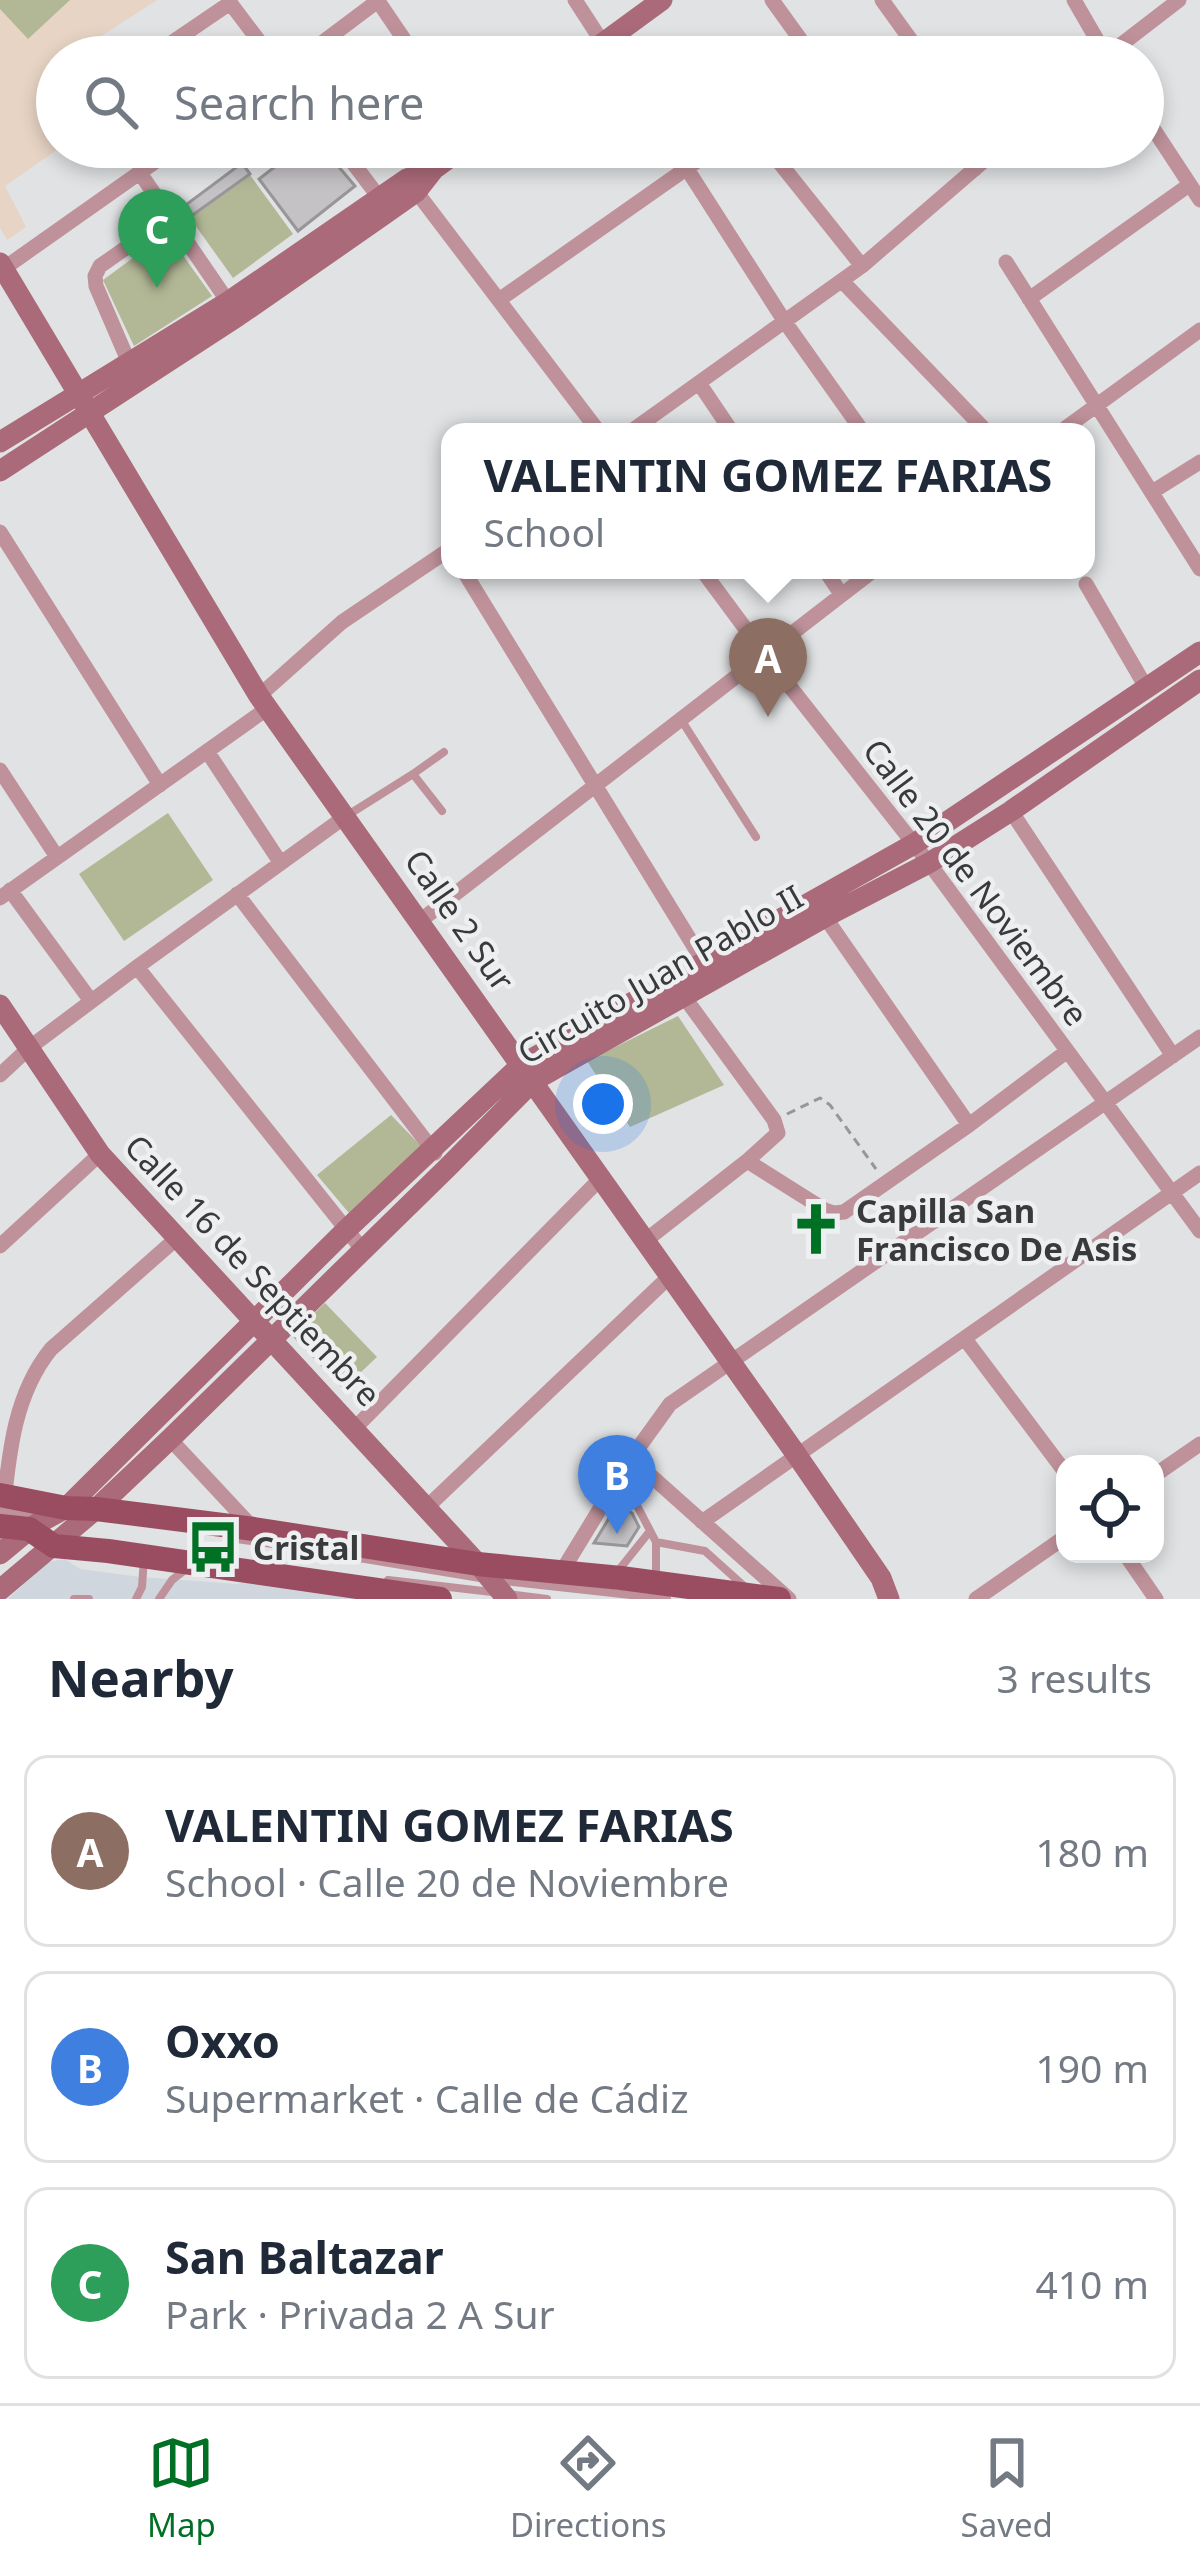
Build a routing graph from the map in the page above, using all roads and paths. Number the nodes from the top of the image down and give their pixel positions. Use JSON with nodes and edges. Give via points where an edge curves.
{"nodes":[{"id":1,"x":379,"y":0,"type":"edge"},
{"id":2,"x":575,"y":0,"type":"edge"},
{"id":3,"x":662,"y":0,"type":"edge"},
{"id":4,"x":772,"y":0,"type":"edge"},
{"id":5,"x":882,"y":0,"type":"edge"},
{"id":6,"x":1074,"y":0,"type":"edge"},
{"id":7,"x":1179,"y":0,"type":"edge"},
{"id":8,"x":228,"y":1,"type":"edge"},
{"id":9,"x":179,"y":36,"type":"edge"},
{"id":10,"x":255,"y":36,"type":"edge"},
{"id":11,"x":331,"y":36,"type":"edge"},
{"id":12,"x":402,"y":36,"type":"edge"},
{"id":13,"x":592,"y":36,"type":"edge"},
{"id":14,"x":618,"y":36,"type":"edge"},
{"id":15,"x":798,"y":36,"type":"edge"},
{"id":16,"x":908,"y":36,"type":"edge"},
{"id":17,"x":1094,"y":36,"type":"edge"},
{"id":18,"x":1133,"y":36,"type":"edge"},
{"id":19,"x":1164,"y":145,"type":"edge"},
{"id":20,"x":146,"y":168,"type":"edge"},
{"id":21,"x":357,"y":168,"type":"edge"},
{"id":22,"x":435,"y":168,"type":"edge"},
{"id":23,"x":688,"y":168,"type":"joint"},
{"id":24,"x":783,"y":168,"type":"edge"},
{"id":25,"x":975,"y":169,"type":"edge"},
{"id":26,"x":140,"y":172,"type":"junction"},
{"id":27,"x":1189,"y":184,"type":"junction"},
{"id":28,"x":412,"y":185,"type":"junction"},
{"id":29,"x":1200,"y":200,"type":"edge"},
{"id":30,"x":385,"y":204,"type":"junction"},
{"id":31,"x":170,"y":217,"type":"junction"},
{"id":32,"x":1006,"y":262,"type":"dead end"},
{"id":33,"x":2,"y":266,"type":"edge"},
{"id":34,"x":862,"y":266,"type":"junction"},
{"id":35,"x":842,"y":281,"type":"junction"},
{"id":36,"x":1029,"y":299,"type":"junction"},
{"id":37,"x":499,"y":301,"type":"junction"},
{"id":38,"x":233,"y":309,"type":"junction"},
{"id":39,"x":785,"y":322,"type":"junction"},
{"id":40,"x":1200,"y":330,"type":"edge"},
{"id":41,"x":130,"y":365,"type":"junction"},
{"id":42,"x":699,"y":383,"type":"junction"},
{"id":43,"x":84,"y":403,"type":"junction"},
{"id":44,"x":1096,"y":406,"type":"junction"},
{"id":45,"x":592,"y":423,"type":"edge"},
{"id":46,"x":643,"y":423,"type":"edge"},
{"id":47,"x":726,"y":423,"type":"edge"},
{"id":48,"x":856,"y":423,"type":"edge"},
{"id":49,"x":978,"y":423,"type":"edge"},
{"id":50,"x":1072,"y":423,"type":"edge"},
{"id":51,"x":0,"y":442,"type":"edge"},
{"id":52,"x":1200,"y":462,"type":"edge"},
{"id":53,"x":0,"y":471,"type":"edge"},
{"id":54,"x":1152,"y":492,"type":"junction"},
{"id":55,"x":0,"y":532,"type":"edge"},
{"id":56,"x":441,"y":555,"type":"edge"},
{"id":57,"x":1200,"y":568,"type":"edge"},
{"id":58,"x":468,"y":579,"type":"edge"},
{"id":59,"x":709,"y":579,"type":"edge"},
{"id":60,"x":831,"y":579,"type":"edge"},
{"id":61,"x":862,"y":579,"type":"edge"},
{"id":62,"x":1086,"y":584,"type":"dead end"},
{"id":63,"x":841,"y":595,"type":"junction"},
{"id":64,"x":1200,"y":652,"type":"edge"},
{"id":65,"x":765,"y":656,"type":"junction"},
{"id":66,"x":1200,"y":680,"type":"edge"},
{"id":67,"x":1147,"y":689,"type":"junction"},
{"id":68,"x":264,"y":702,"type":"junction"},
{"id":69,"x":680,"y":718,"type":"junction"},
{"id":70,"x":207,"y":752,"type":"junction"},
{"id":71,"x":444,"y":752,"type":"dead end"},
{"id":72,"x":0,"y":770,"type":"edge"},
{"id":73,"x":413,"y":775,"type":"junction"},
{"id":74,"x":160,"y":785,"type":"junction"},
{"id":75,"x":595,"y":787,"type":"junction"},
{"id":76,"x":442,"y":811,"type":"dead end"},
{"id":77,"x":1011,"y":812,"type":"junction"},
{"id":78,"x":346,"y":816,"type":"junction"},
{"id":79,"x":757,"y":837,"type":"dead end"},
{"id":80,"x":914,"y":844,"type":"junction"},
{"id":81,"x":57,"y":857,"type":"junction"},
{"id":82,"x":280,"y":862,"type":"junction"},
{"id":83,"x":928,"y":863,"type":"junction"},
{"id":84,"x":237,"y":893,"type":"junction"},
{"id":85,"x":5,"y":894,"type":"edge"},
{"id":86,"x":825,"y":917,"type":"junction"},
{"id":87,"x":420,"y":921,"type":"junction"},
{"id":88,"x":703,"y":961,"type":"junction"},
{"id":89,"x":137,"y":967,"type":"junction"},
{"id":90,"x":685,"y":998,"type":"junction"},
{"id":91,"x":91,"y":1001,"type":"junction"},
{"id":92,"x":0,"y":1005,"type":"edge"},
{"id":93,"x":1200,"y":1037,"type":"edge"},
{"id":94,"x":29,"y":1048,"type":"junction"},
{"id":95,"x":1066,"y":1052,"type":"junction"},
{"id":96,"x":1173,"y":1056,"type":"junction"},
{"id":97,"x":527,"y":1073,"type":"junction"},
{"id":98,"x":0,"y":1075,"type":"edge"},
{"id":99,"x":1104,"y":1103,"type":"junction"},
{"id":100,"x":775,"y":1120,"type":"junction"},
{"id":101,"x":969,"y":1125,"type":"junction"},
{"id":102,"x":100,"y":1154,"type":"junction"},
{"id":103,"x":440,"y":1159,"type":"junction"},
{"id":104,"x":747,"y":1161,"type":"junction"},
{"id":105,"x":1200,"y":1173,"type":"edge"},
{"id":106,"x":601,"y":1178,"type":"junction"},
{"id":107,"x":886,"y":1183,"type":"junction"},
{"id":108,"x":1172,"y":1192,"type":"junction"},
{"id":109,"x":346,"y":1230,"type":"junction"},
{"id":110,"x":1200,"y":1231,"type":"edge"},
{"id":111,"x":177,"y":1238,"type":"junction"},
{"id":112,"x":645,"y":1241,"type":"junction"},
{"id":113,"x":0,"y":1246,"type":"edge"},
{"id":114,"x":362,"y":1249,"type":"junction"},
{"id":115,"x":670,"y":1276,"type":"junction"},
{"id":116,"x":256,"y":1322,"type":"junction"},
{"id":117,"x":965,"y":1339,"type":"junction"},
{"id":118,"x":272,"y":1340,"type":"junction"},
{"id":119,"x":731,"y":1363,"type":"junction"},
{"id":120,"x":354,"y":1429,"type":"junction"},
{"id":121,"x":170,"y":1439,"type":"junction"},
{"id":122,"x":1200,"y":1444,"type":"edge"},
{"id":123,"x":796,"y":1454,"type":"junction"},
{"id":124,"x":632,"y":1457,"type":"junction"},
{"id":125,"x":1056,"y":1460,"type":"edge"},
{"id":126,"x":1164,"y":1469,"type":"edge"},
{"id":127,"x":621,"y":1475,"type":"junction"},
{"id":128,"x":427,"y":1508,"type":"junction"},
{"id":129,"x":702,"y":1522,"type":"junction"},
{"id":130,"x":24,"y":1524,"type":"edge"},
{"id":131,"x":254,"y":1529,"type":"junction"},
{"id":132,"x":650,"y":1531,"type":"junction"},
{"id":133,"x":189,"y":1532,"type":"dead end"},
{"id":134,"x":211,"y":1535,"type":"dead end"},
{"id":135,"x":656,"y":1542,"type":"junction"},
{"id":136,"x":1056,"y":1543,"type":"edge"},
{"id":137,"x":277,"y":1545,"type":"dead end"},
{"id":138,"x":342,"y":1555,"type":"dead end"},
{"id":139,"x":144,"y":1556,"type":"junction"},
{"id":140,"x":193,"y":1563,"type":"junction"},
{"id":141,"x":1131,"y":1563,"type":"edge"},
{"id":142,"x":562,"y":1571,"type":"junction"},
{"id":143,"x":360,"y":1576,"type":"dead end"},
{"id":144,"x":614,"y":1577,"type":"junction"},
{"id":145,"x":383,"y":1579,"type":"dead end"},
{"id":146,"x":494,"y":1584,"type":"edge"},
{"id":147,"x":0,"y":1590,"type":"edge"},
{"id":148,"x":662,"y":1591,"type":"edge"},
{"id":149,"x":767,"y":1597,"type":"edge"},
{"id":150,"x":74,"y":1599,"type":"edge"},
{"id":151,"x":89,"y":1599,"type":"edge"},
{"id":152,"x":136,"y":1599,"type":"edge"},
{"id":153,"x":159,"y":1599,"type":"edge"},
{"id":154,"x":440,"y":1599,"type":"edge"},
{"id":155,"x":547,"y":1599,"type":"edge"},
{"id":156,"x":789,"y":1599,"type":"edge"},
{"id":157,"x":889,"y":1599,"type":"edge"},
{"id":158,"x":976,"y":1599,"type":"edge"},
{"id":159,"x":1156,"y":1599,"type":"edge"}],
"edges":[{"from":1,"to":11,"type":"street"},
{"from":1,"to":12,"type":"street"},
{"from":2,"to":13,"type":"street"},
{"from":3,"to":14,"type":"main road"},
{"from":4,"to":15,"type":"street"},
{"from":5,"to":16,"type":"street"},
{"from":6,"to":17,"type":"street"},
{"from":7,"to":18,"type":"street"},
{"from":8,"to":9,"type":"street"},
{"from":8,"to":10,"type":"street"},
{"from":19,"to":27,"type":"street"},
{"from":20,"to":26,"type":"street"},
{"from":21,"to":30,"type":"street"},
{"from":22,"to":28,"type":"main road"},
{"from":23,"to":37,"type":"street"},
{"from":23,"to":39,"type":"street"},
{"from":24,"to":34,"type":"street"},
{"from":25,"to":34,"type":"street"},
{"from":26,"to":31,"type":"street"},
{"from":26,"to":33,"type":"street"},
{"from":27,"to":29,"type":"street"},
{"from":27,"to":36,"type":"street"},
{"from":28,"to":30,"type":"main road"},
{"from":28,"to":37,"type":"street"},
{"from":30,"to":38,"type":"main road"},
{"from":31,"to":38,"type":"street"},
{"from":31,"to":41,"type":"street","via":[[95,276]]},
{"from":32,"to":36,"type":"street"},
{"from":33,"to":43,"type":"main road","name":"Calle 2 Sur"},
{"from":34,"to":35,"type":"street"},
{"from":35,"to":39,"type":"street"},
{"from":35,"to":49,"type":"street"},
{"from":36,"to":44,"type":"street"},
{"from":37,"to":45,"type":"street"},
{"from":38,"to":41,"type":"main road"},
{"from":38,"to":43,"type":"main road"},
{"from":39,"to":42,"type":"street"},
{"from":39,"to":48,"type":"street"},
{"from":40,"to":44,"type":"street"},
{"from":41,"to":43,"type":"main road"},
{"from":42,"to":46,"type":"street"},
{"from":42,"to":47,"type":"street"},
{"from":43,"to":51,"type":"main road"},
{"from":43,"to":53,"type":"main road"},
{"from":43,"to":68,"type":"main road","name":"Calle 2 Sur"},
{"from":44,"to":50,"type":"street"},
{"from":44,"to":54,"type":"street"},
{"from":52,"to":54,"type":"street"},
{"from":54,"to":57,"type":"street"},
{"from":55,"to":74,"type":"street"},
{"from":56,"to":68,"type":"street","via":[[342,622]]},
{"from":58,"to":75,"type":"street"},
{"from":59,"to":65,"type":"street","name":"Calle 20 de Noviembre"},
{"from":60,"to":63,"type":"street"},
{"from":61,"to":63,"type":"street"},
{"from":62,"to":67,"type":"street"},
{"from":63,"to":65,"type":"street"},
{"from":64,"to":67,"type":"main road","name":"Circuito Juan Pablo II"},
{"from":65,"to":69,"type":"street"},
{"from":65,"to":80,"type":"street","name":"Calle 20 de Noviembre"},
{"from":66,"to":77,"type":"main road","name":"Circuito Juan Pablo II"},
{"from":67,"to":80,"type":"main road","name":"Circuito Juan Pablo II"},
{"from":68,"to":70,"type":"street"},
{"from":68,"to":78,"type":"main road","name":"Calle 2 Sur"},
{"from":69,"to":75,"type":"street"},
{"from":69,"to":79,"type":"lane"},
{"from":70,"to":74,"type":"street"},
{"from":70,"to":82,"type":"street"},
{"from":71,"to":73,"type":"lane"},
{"from":72,"to":81,"type":"street"},
{"from":73,"to":76,"type":"lane"},
{"from":73,"to":78,"type":"lane"},
{"from":74,"to":81,"type":"street"},
{"from":75,"to":87,"type":"street"},
{"from":75,"to":88,"type":"street"},
{"from":77,"to":83,"type":"main road","name":"Circuito Juan Pablo II"},
{"from":77,"to":96,"type":"street"},
{"from":78,"to":82,"type":"street"},
{"from":78,"to":87,"type":"main road","name":"Calle 2 Sur"},
{"from":80,"to":83,"type":"street","name":"Calle 20 de Noviembre"},
{"from":80,"to":88,"type":"main road","name":"Circuito Juan Pablo II"},
{"from":81,"to":85,"type":"street"},
{"from":82,"to":84,"type":"street"},
{"from":83,"to":86,"type":"main road","name":"Circuito Juan Pablo II"},
{"from":83,"to":95,"type":"street","name":"Calle 20 de Noviembre"},
{"from":84,"to":89,"type":"street"},
{"from":84,"to":103,"type":"street"},
{"from":85,"to":91,"type":"street"},
{"from":86,"to":90,"type":"main road","name":"Circuito Juan Pablo II"},
{"from":86,"to":101,"type":"street"},
{"from":87,"to":97,"type":"main road","name":"Calle 2 Sur"},
{"from":88,"to":97,"type":"main road","name":"Circuito Juan Pablo II"},
{"from":89,"to":91,"type":"street"},
{"from":89,"to":109,"type":"street"},
{"from":90,"to":97,"type":"main road","name":"Circuito Juan Pablo II"},
{"from":90,"to":100,"type":"street"},
{"from":91,"to":94,"type":"street"},
{"from":92,"to":94,"type":"main road","name":"Calle 16 de Septiembre"},
{"from":93,"to":96,"type":"street"},
{"from":94,"to":98,"type":"street"},
{"from":94,"to":102,"type":"main road","name":"Calle 16 de Septiembre"},
{"from":95,"to":99,"type":"street","name":"Calle 20 de Noviembre"},
{"from":95,"to":101,"type":"street"},
{"from":96,"to":99,"type":"street"},
{"from":97,"to":103,"type":"main road","name":"Circuito Juan Pablo II"},
{"from":97,"to":106,"type":"main road","name":"Calle 2 Sur"},
{"from":99,"to":108,"type":"street","name":"Calle 20 de Noviembre"},
{"from":99,"to":119,"type":"street"},
{"from":100,"to":104,"type":"street","via":[[778,1133]]},
{"from":100,"to":107,"type":"path","via":[[820,1098]]},
{"from":101,"to":107,"type":"street"},
{"from":102,"to":111,"type":"main road","name":"Calle 16 de Septiembre"},
{"from":102,"to":113,"type":"street"},
{"from":103,"to":109,"type":"main road","name":"Circuito Juan Pablo II"},
{"from":103,"to":114,"type":"main road","name":"Circuito Juan Pablo II"},
{"from":104,"to":107,"type":"street","via":[[834,1213]]},
{"from":104,"to":112,"type":"street"},
{"from":105,"to":108,"type":"street"},
{"from":106,"to":112,"type":"main road","name":"Calle 2 Sur"},
{"from":106,"to":120,"type":"street"},
{"from":108,"to":110,"type":"street","name":"Calle 20 de Noviembre"},
{"from":108,"to":117,"type":"street"},
{"from":109,"to":114,"type":"street"},
{"from":109,"to":116,"type":"main road","name":"Circuito Juan Pablo II"},
{"from":111,"to":116,"type":"main road","name":"Calle 16 de Septiembre"},
{"from":111,"to":130,"type":"street","via":[[35,1369],[17,1415]]},
{"from":112,"to":115,"type":"main road","name":"Calle 2 Sur"},
{"from":114,"to":118,"type":"main road","name":"Circuito Juan Pablo II"},
{"from":115,"to":119,"type":"main road","name":"Calle 2 Sur"},
{"from":115,"to":128,"type":"street"},
{"from":116,"to":118,"type":"main road","name":"Calle 16 de Septiembre"},
{"from":116,"to":130,"type":"main road","name":"Circuito Juan Pablo II"},
{"from":117,"to":123,"type":"street"},
{"from":117,"to":125,"type":"street"},
{"from":118,"to":120,"type":"main road","name":"Calle 16 de Septiembre"},
{"from":118,"to":121,"type":"main road","name":"Circuito Juan Pablo II"},
{"from":119,"to":123,"type":"main road","name":"Calle 2 Sur"},
{"from":119,"to":124,"type":"street","via":[[670,1404]]},
{"from":120,"to":128,"type":"main road","name":"Calle 16 de Septiembre"},
{"from":121,"to":130,"type":"main road","name":"Circuito Juan Pablo II"},
{"from":121,"to":131,"type":"street"},
{"from":122,"to":126,"type":"street"},
{"from":123,"to":129,"type":"street"},
{"from":123,"to":157,"type":"main road","name":"Calle 2 Sur"},
{"from":124,"to":127,"type":"street"},
{"from":124,"to":129,"type":"street"},
{"from":127,"to":132,"type":"lane"},
{"from":127,"to":142,"type":"street"},
{"from":128,"to":146,"type":"main road","name":"Calle 16 de Septiembre"},
{"from":129,"to":156,"type":"street"},
{"from":130,"to":131,"type":"main road"},
{"from":130,"to":133,"type":"lane"},
{"from":130,"to":139,"type":"main road"},
{"from":130,"to":143,"type":"lane","via":[[170,1553]]},
{"from":130,"to":147,"type":"main road","name":"Circuito Juan Pablo II"},
{"from":131,"to":146,"type":"main road"},
{"from":132,"to":135,"type":"lane"},
{"from":132,"to":144,"type":"lane"},
{"from":134,"to":137,"type":"lane"},
{"from":135,"to":148,"type":"lane"},
{"from":135,"to":149,"type":"lane","via":[[705,1551]]},
{"from":136,"to":158,"type":"street"},
{"from":138,"to":146,"type":"lane"},
{"from":139,"to":140,"type":"main road"},
{"from":139,"to":152,"type":"lane"},
{"from":140,"to":153,"type":"lane"},
{"from":140,"to":154,"type":"main road"},
{"from":141,"to":159,"type":"street"},
{"from":142,"to":144,"type":"main road"},
{"from":142,"to":146,"type":"main road"},
{"from":144,"to":148,"type":"main road"},
{"from":145,"to":146,"type":"lane"},
{"from":146,"to":148,"type":"lane"},
{"from":146,"to":155,"type":"lane"},
{"from":148,"to":149,"type":"main road"},
{"from":150,"to":151,"type":"lane"}]}
